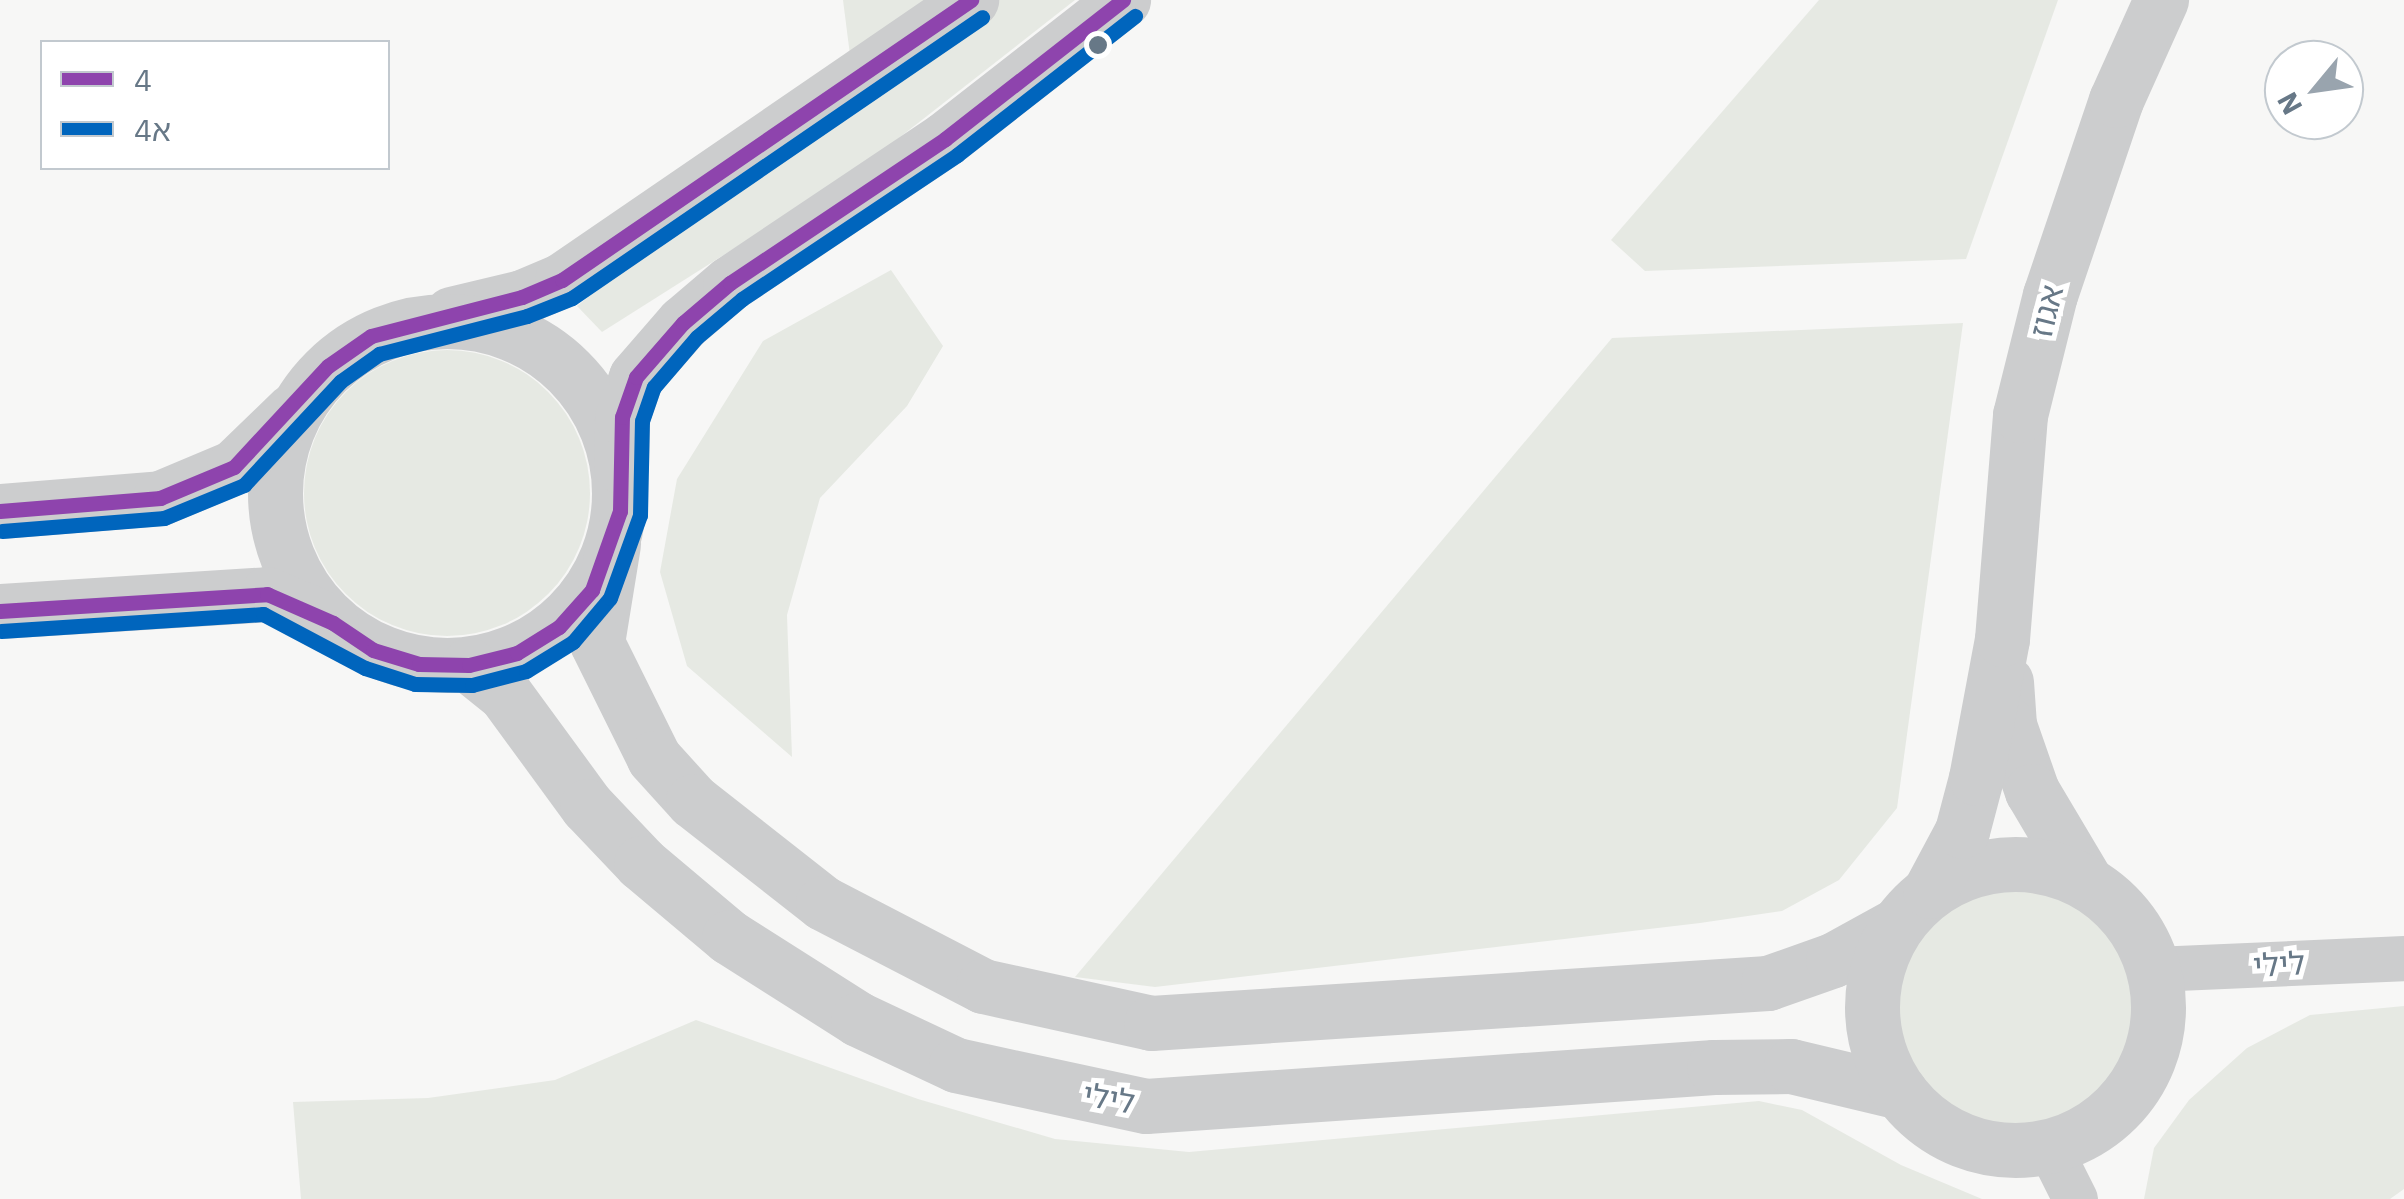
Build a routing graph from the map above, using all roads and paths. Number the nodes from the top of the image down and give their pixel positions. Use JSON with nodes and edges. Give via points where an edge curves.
{"nodes":[{"id":1,"x":970,"y":0,"type":"edge"},
{"id":2,"x":1123,"y":0,"type":"edge"},
{"id":3,"x":2162,"y":0,"type":"edge"},
{"id":4,"x":422,"y":320,"type":"junction"},
{"id":5,"x":295,"y":408,"type":"junction"},
{"id":6,"x":620,"y":479,"type":"junction"},
{"id":7,"x":0,"y":511,"type":"edge"},
{"id":8,"x":614,"y":544,"type":"junction"},
{"id":9,"x":0,"y":611,"type":"edge"},
{"id":10,"x":333,"y":622,"type":"junction"},
{"id":11,"x":2002,"y":639,"type":"junction"},
{"id":12,"x":469,"y":665,"type":"junction"},
{"id":13,"x":2086,"y":882,"type":"junction"},
{"id":14,"x":1914,"y":908,"type":"junction"},
{"id":15,"x":2404,"y":958,"type":"edge"},
{"id":16,"x":2154,"y":969,"type":"junction"},
{"id":17,"x":1900,"y":1092,"type":"junction"},
{"id":18,"x":2049,"y":1147,"type":"junction"},
{"id":19,"x":2075,"y":1199,"type":"edge"}],
"edges":[{"from":1,"to":4,"type":"street","via":[[562,280],[522,297]]},
{"from":2,"to":6,"type":"street","via":[[945,138],[730,283],[683,323],[636,377],[622,417]]},
{"from":3,"to":11,"type":"street","name":"אגוז","via":[[2066,234],[2020,416]]},
{"from":4,"to":5,"type":"street","via":[[371,336],[328,366]]},
{"from":4,"to":6,"type":"street","via":[[478,322],[532,341],[576,376],[606,424]]},
{"from":5,"to":7,"type":"street","via":[[234,467],[160,498]]},
{"from":5,"to":10,"type":"street","via":[[276,464],[276,522],[296,578]]},
{"from":6,"to":8,"type":"street"},
{"from":8,"to":12,"type":"street","via":[[592,590],[558,626],[517,652]]},
{"from":8,"to":14,"type":"street","via":[[597,643],[654,758],[693,801],[823,902],[983,986],[1151,1022],[1768,983],[1834,960]]},
{"from":9,"to":10,"type":"street","via":[[267,594]]},
{"from":10,"to":12,"type":"street","via":[[373,650],[420,664]]},
{"from":11,"to":13,"type":"street","name":"אגוז","via":[[2010,724],[2032,791]]},
{"from":11,"to":14,"type":"street","name":"אגוז","via":[[1962,831]]},
{"from":12,"to":17,"type":"street","name":"לילי","via":[[505,694],[587,806],[641,863],[730,937],[858,1019],[956,1065],[1146,1106],[1714,1067],[1790,1066]]},
{"from":13,"to":14,"type":"street","via":[[2048,868],[2006,864],[1966,872]]},
{"from":13,"to":16,"type":"street","via":[[2116,905]]},
{"from":14,"to":17,"type":"street","via":[[1878,965],[1872,1010],[1879,1053]]},
{"from":15,"to":16,"type":"street","name":"לילי"},
{"from":16,"to":18,"type":"street","via":[[2158,1007],[2151,1054],[2128,1096],[2093,1128]]},
{"from":17,"to":18,"type":"street","via":[[1930,1122],[1966,1142],[2007,1151]]},
{"from":18,"to":19,"type":"street"}]}
